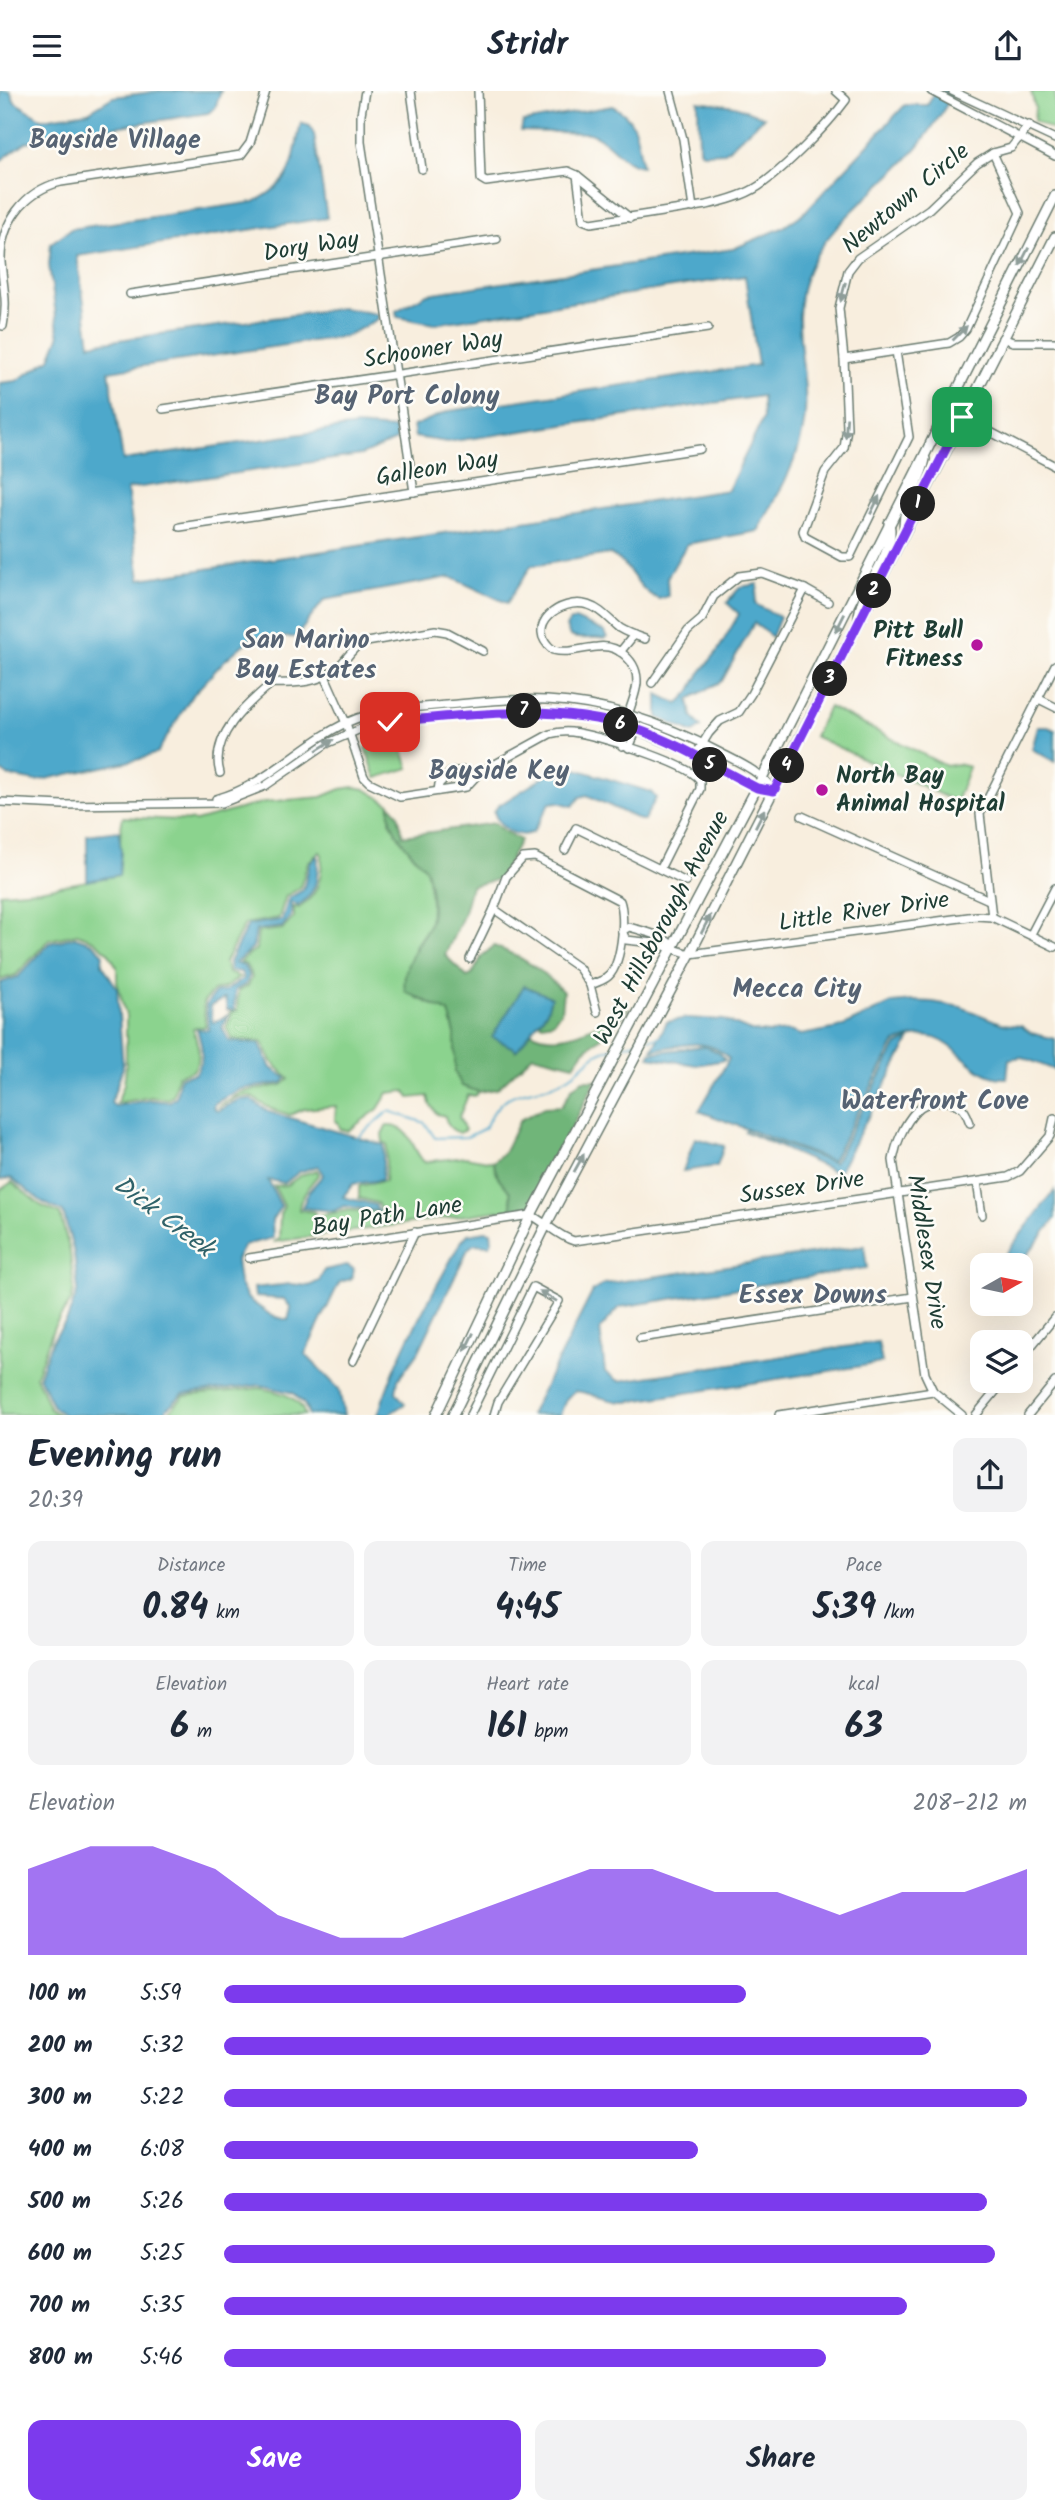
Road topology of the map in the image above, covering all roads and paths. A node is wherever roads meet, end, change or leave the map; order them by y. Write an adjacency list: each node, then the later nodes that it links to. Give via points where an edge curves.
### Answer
1 (266, 91): 23 (street, via 250,143 241,155 61,182 26,200 13,214 2,241 7,307)
2 (365, 91): 21 (street, via 362,142)
3 (411, 91): 14 (street)
4 (478, 91): 15 (street, via 481,179 486,182 563,170)
5 (670, 91): 17 (street)
6 (836, 91): 17 (street, via 846,100 835,115 761,184)
7 (931, 91): 10 (street)
8 (952, 91): 9 (street)
9 (1029, 125): 10 (street, Newtown Circle); 11 (street)
10 (1019, 138): 12 (street, Newtown Circle, via 1012,148); 13 (street)
11 (1055, 139)
12 (993, 153): 27 (street, Newtown Circle, one-way to 12, via 949,343 966,329 1020,213); 28 (street, Newtown Circle, one-way to 28, via 929,209 858,258 848,271 839,307)
13 (1055, 156)
14 (422, 169)
15 (577, 175): 18 (street); 18 (street, via 583,221)
16 (1055, 196): 30 (main road, West Hillsborough Avenue, one-way to 30)
17 (693, 208): 18 (street)
18 (630, 218)
19 (1055, 237): 25 (main road, West Hillsborough Avenue)
20 (497, 239): 21 (street, Dory Way)
21 (378, 257): 22 (street, Dory Way); 29 (street)
22 (130, 294)
23 (3, 327)
24 (708, 328): 29 (street, Schooner Way)
25 (1002, 338): 26 (street); 32 (main road, West Hillsborough Avenue)
26 (1055, 342)
27 (896, 351): 28 (street, Newtown Circle); 28 (street, Newtown Circle, one-way to 27, via 844,448 825,472 803,531 805,537 849,557 909,437)
28 (844, 359)
29 (396, 375): 31 (street, Schooner Way); 36 (street)
30 (947, 408): 32 (street); 33 (main road, West Hillsborough Avenue)
31 (163, 409)
32 (962, 417): 35 (street); 39 (main road, West Hillsborough Avenue)
33 (928, 447): 37 (main road, West Hillsborough Avenue); 39 (main road, via 903,520)
34 (699, 449): 36 (street, Galleon Way)
35 (1055, 466)
36 (414, 492): 38 (street, Galleon Way)
37 (890, 523): 42 (main road, via 892,536 859,604); 62 (main road, West Hillsborough Avenue, one-way to 62)
38 (180, 527)
39 (905, 531): 42 (main road, West Hillsborough Avenue)
40 (804, 589): 41 (street); 49 (street, via 762,573 739,576 714,596 702,619 688,631); 57 (street, via 751,694 739,712 720,721)
41 (828, 601)
42 (859, 621): 65 (main road, West Hillsborough Avenue)
43 (634, 635): 44 (street); 46 (street); 46 (street, via 582,604 560,607 544,621 544,639 553,650 599,646)
44 (645, 639)
45 (483, 651): 48 (street, via 435,630 361,643)
46 (620, 652): 52 (street, via 637,676)
47 (1055, 665): 50 (street)
48 (325, 676): 54 (street); 60 (street, via 292,684 272,683 236,714 218,753)
49 (652, 683)
50 (1039, 699): 51 (street); 73 (street, via 980,814)
51 (1055, 707)
52 (630, 715): 53 (street); 54 (street, via 573,702 511,700 392,710); 55 (street)
53 (641, 719): 55 (street); 57 (street)
54 (346, 723): 56 (street); 67 (street, via 314,740 252,786)
55 (632, 728): 56 (street, via 528,711 390,722); 58 (street); 59 (street)
56 (349, 732): 64 (street, via 364,777 372,785 396,796); 67 (street, one-way to 56, via 222,803 255,791)
57 (702, 743): 59 (street); 62 (street)
58 (626, 747): 61 (street, via 556,732); 70 (street, via 673,763 701,783)
59 (695, 757): 63 (street)
60 (220, 773)
61 (478, 775): 64 (street, via 467,787); 64 (street, via 467,770 451,772)
62 (763, 776): 63 (main road, West Hillsborough Avenue); 65 (street)
63 (757, 788): 65 (street); 81 (main road, West Hillsborough Avenue)
64 (438, 791)
65 (774, 791): 82 (main road, West Hillsborough Avenue, one-way to 65)
66 (0, 802): 67 (street)
67 (200, 804)
68 (802, 816): 73 (street)
69 (565, 850): 70 (street, via 576,828)
70 (660, 869): 71 (street)
71 (686, 882)
72 (1055, 888): 78 (street)
73 (989, 900): 75 (street)
74 (494, 909): 77 (street, via 506,877 523,858 535,857 620,901); 83 (street); 84 (street, via 579,968)
75 (992, 917): 78 (street, Little River Drive); 82 (street, Little River Drive)
76 (639, 930): 77 (street, via 629,927); 79 (street); 81 (street, via 668,939)
77 (622, 931): 79 (street, via 626,940); 84 (street, via 611,973)
78 (1031, 935): 80 (street, Little River Drive)
79 (636, 941): 81 (street)
80 (1055, 947)
81 (674, 948): 82 (street, Little River Drive); 90 (main road, West Hillsborough Avenue)
82 (690, 954): 92 (main road, West Hillsborough Avenue, one-way to 82)
83 (470, 959)
84 (590, 985): 85 (street)
85 (597, 1011)
86 (1054, 1118): 88 (street, Sussex Drive, via 1050,1136 1020,1171)
87 (970, 1122): 89 (street, Middlesex Drive, via 963,1109 952,1103 938,1101 917,1110 896,1143 893,1160)
88 (977, 1182): 89 (street, Sussex Drive); 91 (street)
89 (898, 1194): 92 (street, Sussex Drive, via 574,1241); 95 (street, Middlesex Drive)
90 (531, 1215): 92 (street, Sussex Drive); 93 (street, Bay Path Lane); 103 (main road, West Hillsborough Avenue, one-way to 103)
91 (982, 1215)
92 (547, 1223): 104 (main road, West Hillsborough Avenue)
93 (415, 1232): 94 (street, Bay Path Lane); 99 (street)
94 (249, 1258)
95 (913, 1297): 97 (street); 101 (street, Middlesex Drive, via 925,1374)
96 (1055, 1317): 98 (street)
97 (640, 1338)
98 (1033, 1344)
99 (352, 1361)
100 (1055, 1382): 110 (street)
101 (933, 1391): 107 (street); 108 (street)
102 (994, 1393): 109 (street)
103 (436, 1415)
104 (453, 1415)
105 (470, 1415): 106 (street, one-way to 105, via 559,1301 533,1286)
106 (494, 1415)
107 (779, 1415)
108 (962, 1415)
109 (976, 1415)
110 (1028, 1415)

